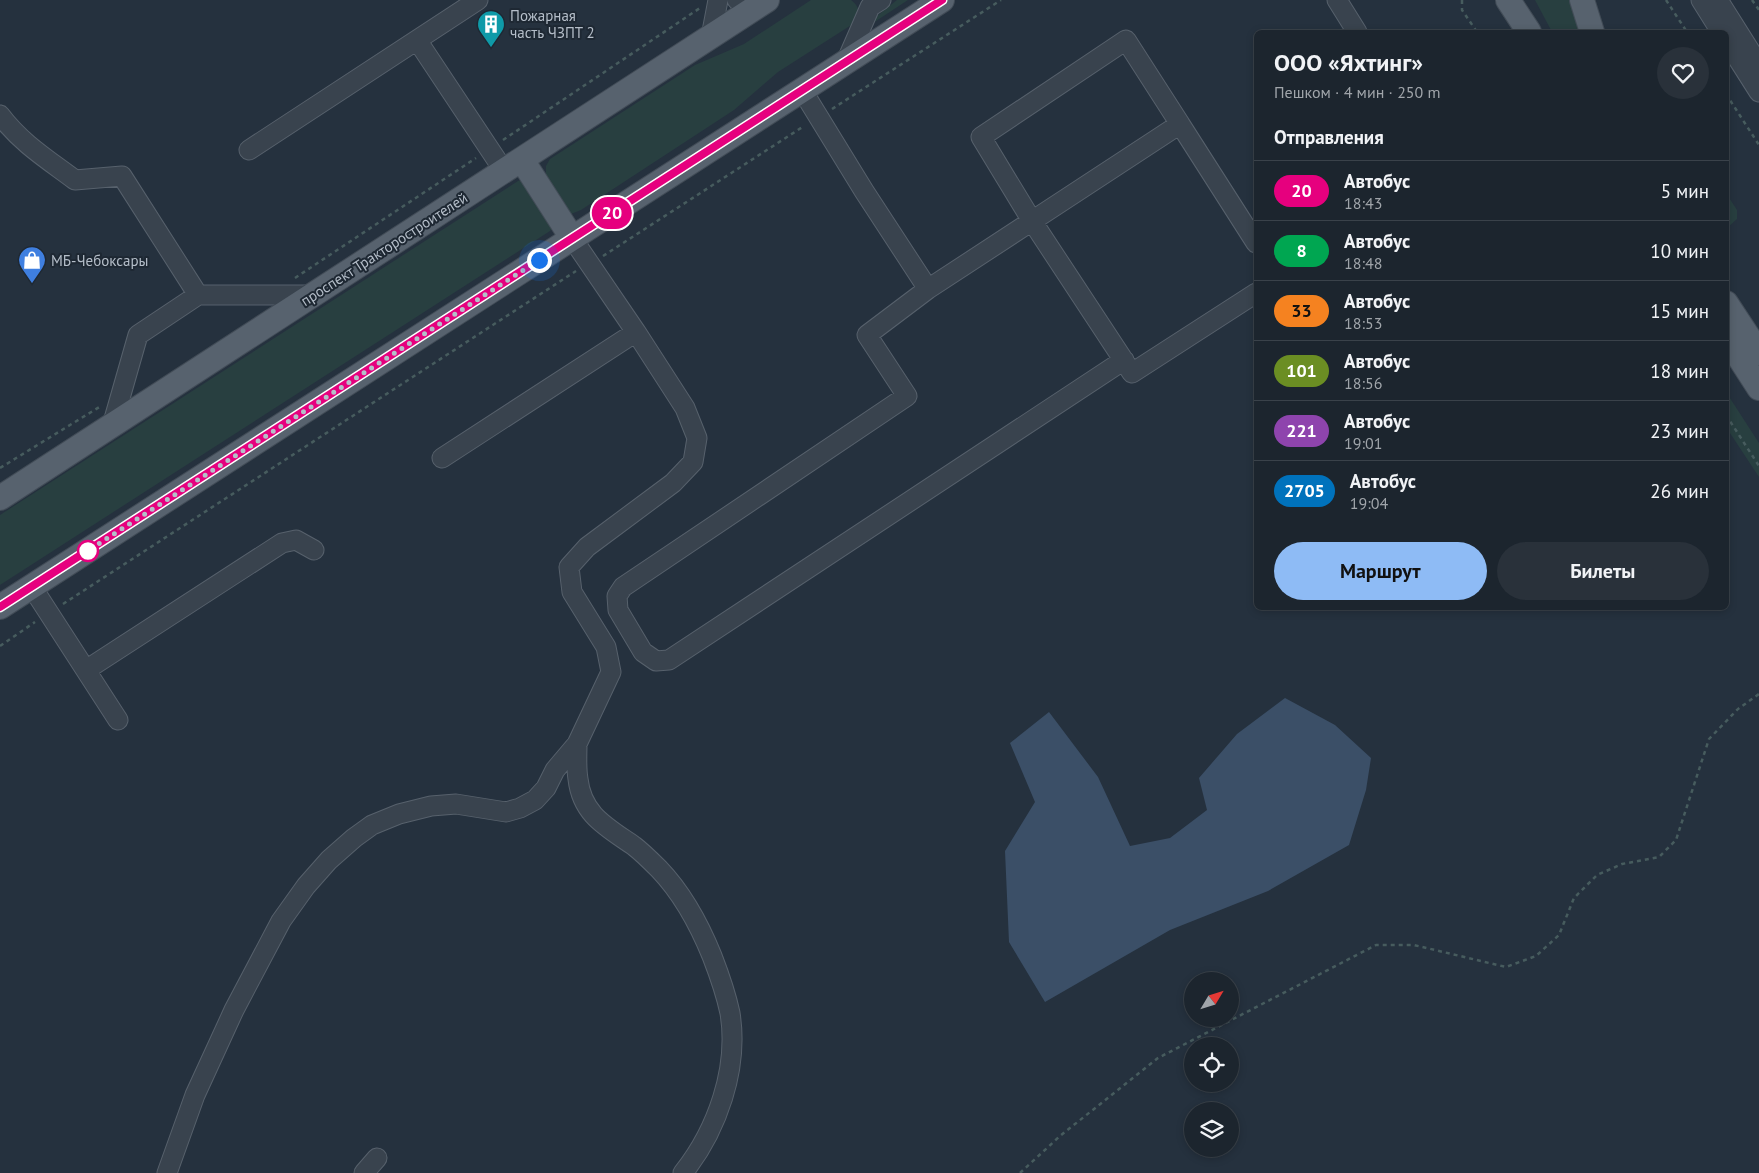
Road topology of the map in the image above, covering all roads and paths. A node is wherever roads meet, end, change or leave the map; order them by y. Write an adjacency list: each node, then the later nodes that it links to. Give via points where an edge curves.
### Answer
1 (478, 0): 23 (street)
2 (942, 0): 25 (main road)
3 (1001, 0): 30 (path)
4 (1337, 0): 16 (street)
5 (1462, 0): 17 (path, via 1462,10)
6 (1508, 0): 18 (main road)
7 (1582, 0): 19 (main road)
8 (1666, 0): 20 (path)
9 (1701, 0): 21 (street)
10 (1718, 0): 26 (street)
11 (1752, 0): 15 (path)
12 (712, 2): 22 (street); 34 (path)
13 (754, 2): 22 (main road, проспект Тракторостроителей)
14 (872, 2): 25 (street)
15 (1759, 10)
16 (1356, 30)
17 (1476, 30)
18 (1528, 30)
19 (1591, 30)
20 (1686, 30)
21 (1720, 30)
22 (711, 37): 38 (main road, проспект Тракторостроителей)
23 (417, 40): 36 (street); 38 (street)
24 (1729, 45): 28 (street)
25 (846, 62): 27 (main road)
26 (1759, 65)
27 (802, 90): 40 (main road); 45 (street)
28 (1759, 92)
29 (1729, 99): 35 (path)
30 (827, 112)
31 (0, 114): 47 (street, via 12,131 75,180 122,176)
32 (812, 122): 42 (path)
33 (1180, 124): 39 (street); 39 (street, via 1126,40 981,137); 41 (street)
34 (496, 144)
35 (1759, 145)
36 (249, 150)
37 (476, 158): 44 (path)
38 (513, 165): 40 (main road); 48 (main road, проспект Тракторостроителей)
39 (1032, 221): 45 (street); 53 (street)
40 (572, 238): 50 (street); 63 (main road)
41 (1254, 240)
42 (600, 257)
43 (577, 271): 64 (path)
44 (294, 278)
45 (928, 288): 53 (street, via 866,335 907,396 623,587 617,596 618,610 643,652 656,661 669,660)
46 (1254, 294): 53 (street, via 1132,373)
47 (198, 295): 48 (street); 55 (street, via 138,335)
48 (314, 295): 57 (main road, проспект Тракторостроителей)
49 (1729, 307): 52 (main road)
50 (636, 332): 58 (street); 71 (street, via 685,408 697,438 693,462 673,482 586,547 569,567 572,592 606,647 611,672)
51 (1729, 342): 54 (main road)
52 (1759, 353)
53 (1124, 360)
54 (1759, 388)
55 (121, 394): 57 (street); 60 (path)
56 (1729, 420): 59 (path)
57 (112, 426): 61 (main road, проспект Тракторостроителей)
58 (442, 458)
59 (1759, 466)
60 (0, 468)
61 (0, 498)
62 (314, 550): 68 (street, via 296,540 282,543)
63 (32, 587): 65 (main road); 68 (street)
64 (61, 606)
65 (0, 608)
66 (36, 622): 67 (path)
67 (0, 646)
68 (86, 670): 70 (street)
69 (1759, 694): 76 (path, via 1738,709 1709,740 1676,840 1659,857 1622,864 1597,875 1574,898 1559,935 1536,956 1506,967 1414,945 1376,945 1158,1058 1060,1136)
70 (118, 720)
71 (577, 744): 73 (street, via 555,770 546,788 535,800 520,808 506,812 456,804 399,814 372,825 329,860 281,921 234,1010 195,1095); 75 (street, via 578,780 584,801 608,829 659,869 682,897 702,932 730,1013 733,1039 728,1076 718,1112 705,1140)
72 (376, 1158): 74 (street)
73 (167, 1173)
74 (364, 1173)
75 (683, 1173)
76 (1020, 1173)

